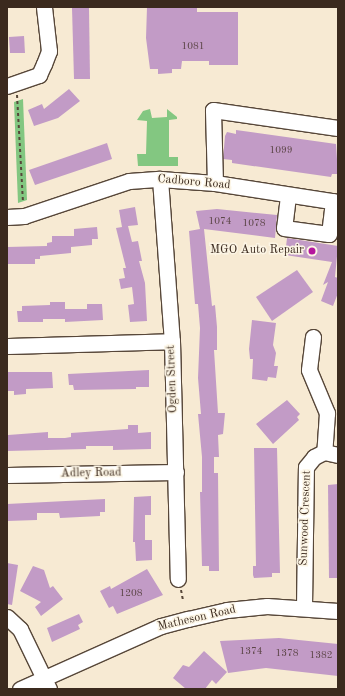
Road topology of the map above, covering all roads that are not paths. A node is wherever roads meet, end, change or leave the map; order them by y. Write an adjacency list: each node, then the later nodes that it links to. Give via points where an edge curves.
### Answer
1 (44, 7): 2 (street, via 48,51 44,64 39,75)
2 (12, 85)
3 (338, 128): 5 (street, via 213,110)
4 (160, 179): 5 (street, Cadboro Road); 8 (street, Cadboro Road, via 129,181 24,216); 10 (street, Ogden Street)
5 (215, 183): 6 (street, Cadboro Road)
6 (288, 196): 7 (street, Cadboro Road); 7 (street, via 284,228 329,234)
7 (336, 201)
8 (7, 217)
9 (313, 337): 12 (street, via 309,370 327,413)
10 (172, 341): 11 (street); 13 (street, Ogden Street)
11 (7, 346)
12 (331, 453): 16 (street, Sunwood Crescent, via 314,457 306,467)
13 (176, 472): 14 (street, Adley Road); 15 (street, Ogden Street)
14 (7, 475)
15 (178, 579)
16 (304, 607): 17 (street, Matheson Road); 19 (street, Matheson Road, via 267,606 227,610 161,626)
17 (338, 611)
18 (7, 617): 19 (street, via 20,630)
19 (46, 684): 20 (street, Matheson Road)
20 (20, 689)

